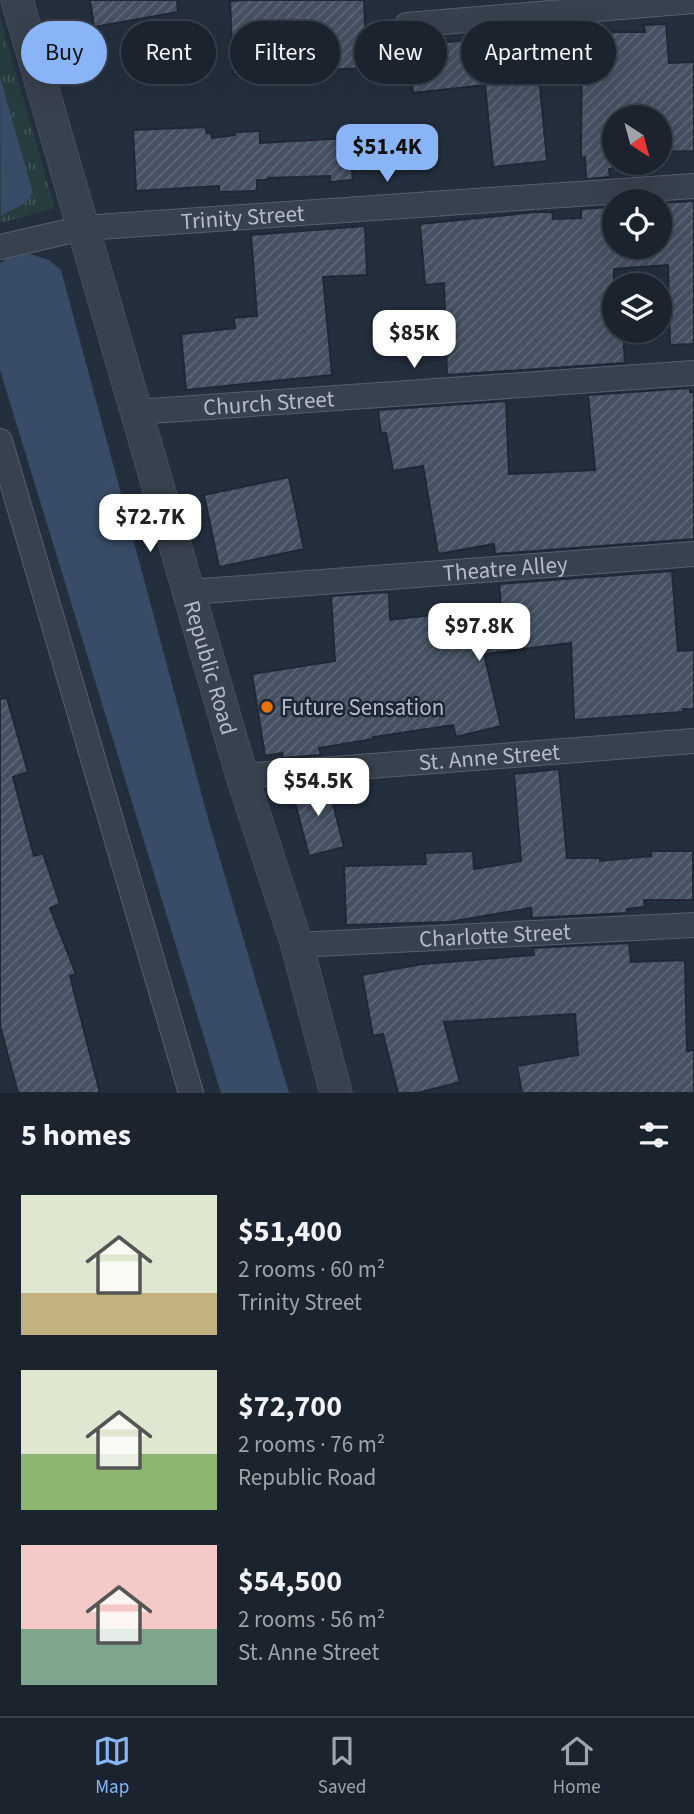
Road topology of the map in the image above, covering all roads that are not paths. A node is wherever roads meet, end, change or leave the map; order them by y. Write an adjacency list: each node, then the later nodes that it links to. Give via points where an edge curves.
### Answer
1 (17, 0): 5 (street, Republic Road)
2 (694, 1): 3 (street)
3 (447, 22)
4 (694, 186): 5 (street, Trinity Street)
5 (83, 228): 6 (street, Trinity Street); 8 (street, Republic Road)
6 (0, 247)
7 (694, 373): 8 (street, Church Street)
8 (136, 412): 11 (street, Republic Road)
9 (0, 441): 16 (street)
10 (694, 554): 11 (street, Theatre Alley)
11 (189, 592): 13 (street, Republic Road)
12 (694, 741): 13 (street, St. Anne Street)
13 (242, 776): 15 (street, Republic Road)
14 (694, 925): 15 (street, Charlotte Street)
15 (296, 945): 17 (street, Republic Road)
16 (191, 1093)
17 (336, 1093)

